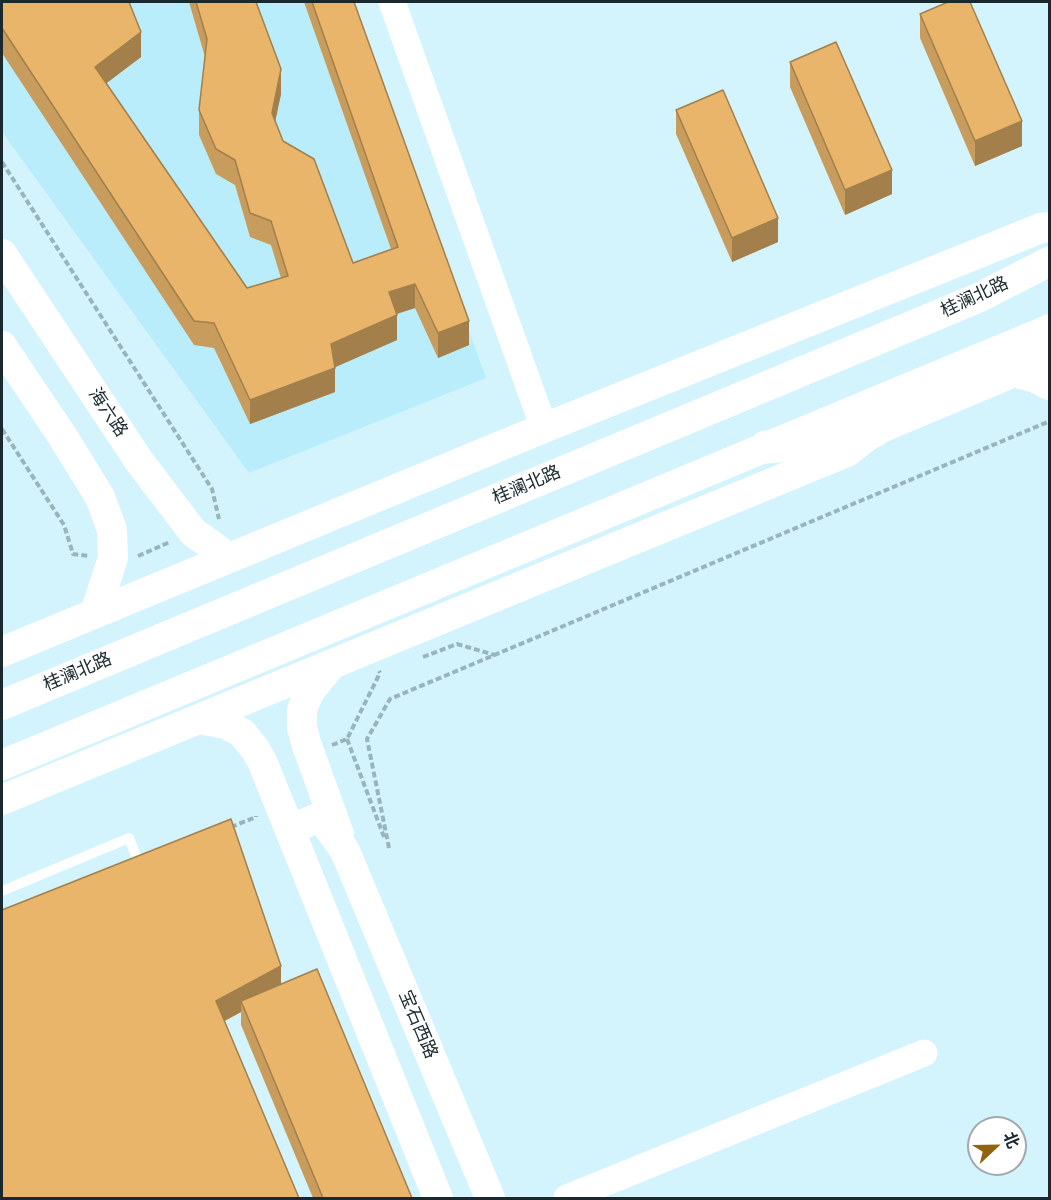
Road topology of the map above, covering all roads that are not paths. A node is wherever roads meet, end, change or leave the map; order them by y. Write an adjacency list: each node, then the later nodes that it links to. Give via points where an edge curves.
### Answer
1 (392, 2): 10 (street)
2 (1050, 227): 10 (main road)
3 (2, 254): 13 (main road, 海六路, via 139,461 211,526)
4 (1050, 261): 17 (main road, 桂澜北路, via 978,298)
5 (1050, 329): 12 (main road)
6 (2, 346): 14 (main road, via 100,497 112,530 113,558)
7 (1050, 357): 8 (main road)
8 (1011, 373): 9 (street); 11 (main road)
9 (1050, 387)
10 (544, 428): 13 (main road)
11 (874, 431): 12 (main road); 16 (main road, via 847,452)
12 (766, 447): 19 (main road)
13 (229, 558): 14 (main road)
14 (95, 613): 15 (main road)
15 (2, 652)
16 (331, 665): 18 (main road); 22 (main road, 宝石西路, via 309,692 302,710 302,726)
17 (2, 705)
18 (199, 719): 20 (main road); 21 (main road, via 226,724 242,733 255,748)
19 (2, 765)
20 (2, 800)
21 (290, 829): 22 (main road, 宝石西路, via 321,817); 26 (main road)
22 (345, 851): 27 (main road, 宝石西路)
23 (144, 878): 24 (lane, via 129,838)
24 (2, 891)
25 (924, 1053): 28 (street)
26 (438, 1198)
27 (490, 1198)
28 (567, 1198)

